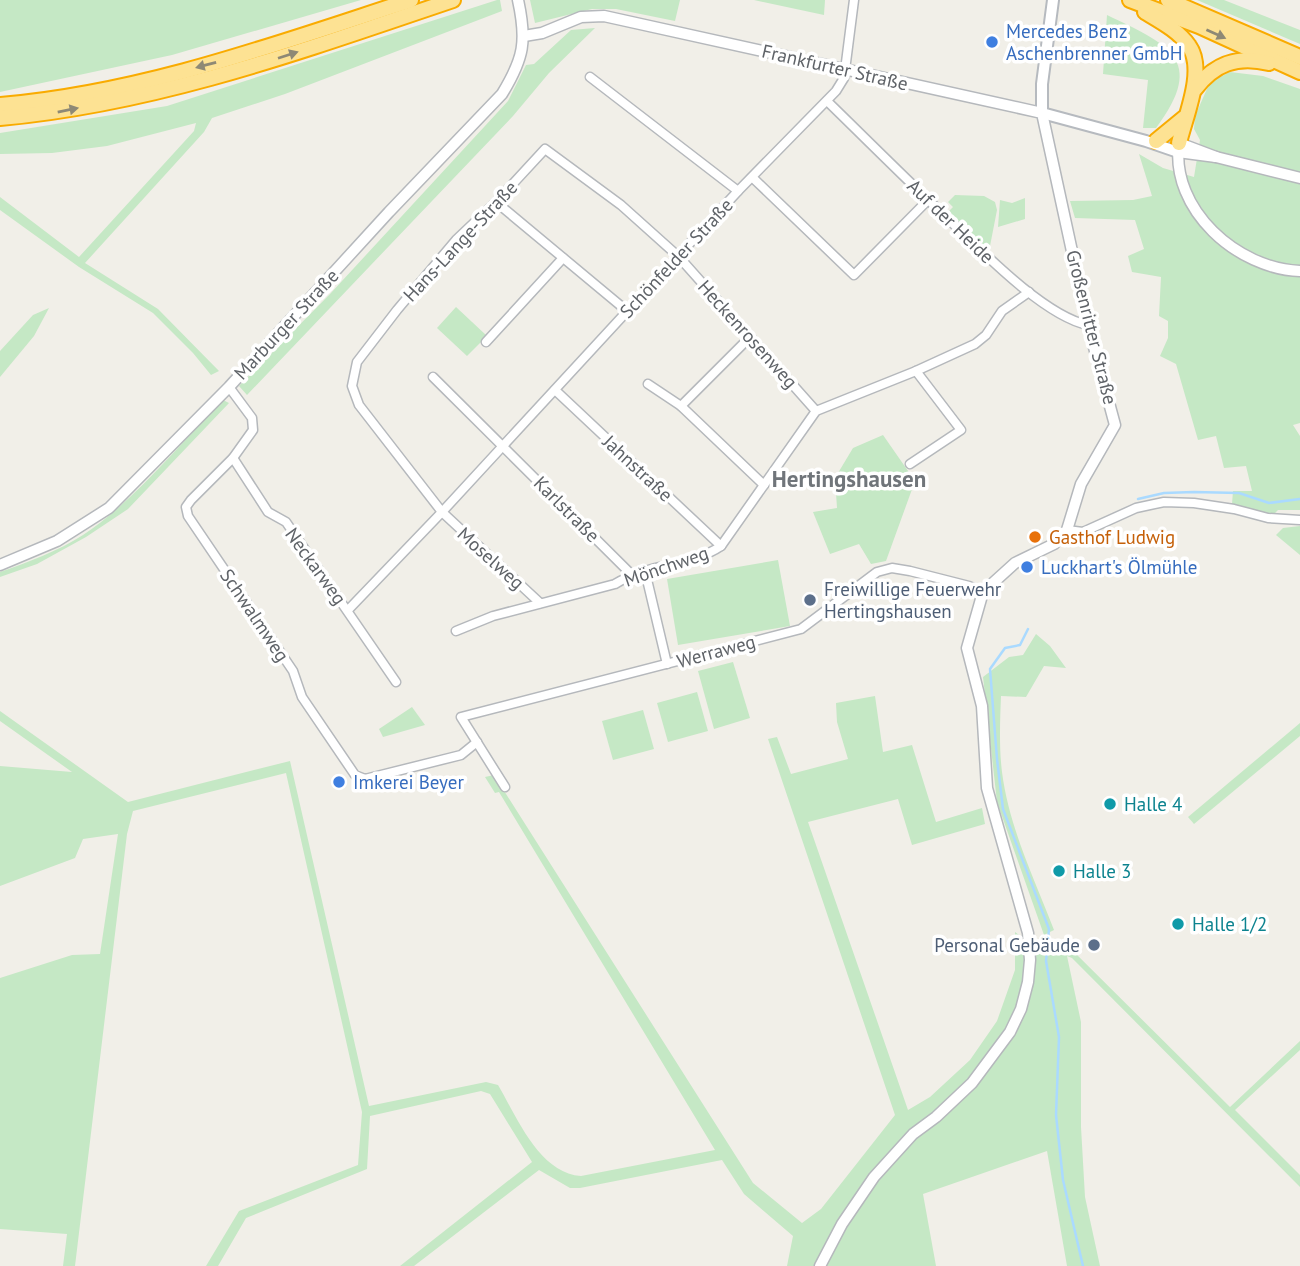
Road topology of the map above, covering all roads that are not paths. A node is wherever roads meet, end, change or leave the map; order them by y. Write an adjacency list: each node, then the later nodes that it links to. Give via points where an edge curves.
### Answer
1 (411, 0): 14 (highway, one-way to 14, via 136,85)
2 (453, 0): 17 (highway, one-way to 2, via 50,114 142,96 242,70)
3 (518, 0): 8 (street)
4 (854, 0): 10 (street)
5 (1053, 0): 15 (main road)
6 (1128, 0): 9 (highway, one-way to 9); 12 (highway, via 1190,46 1196,66)
7 (1168, 0): 9 (highway)
8 (524, 36): 10 (street, Frankfurter Straße, via 582,17 604,16); 36 (street, Marburger Straße, via 520,61 502,94)
9 (1297, 66): 12 (highway, via 1229,62 1209,72)
10 (845, 70): 13 (street, Schönfelder Straße); 15 (street, Frankfurter Straße)
11 (590, 77): 22 (street)
12 (1194, 90): 16 (highway)
13 (827, 102): 20 (street, Schönfelder Straße); 23 (street, Auf der Heide)
14 (0, 105)
15 (1042, 113): 18 (main road, Frankfurter Straße); 30 (street, Großenritter Straße)
16 (1185, 117): 18 (highway); 19 (highway)
17 (0, 118)
18 (1151, 141): 19 (main road, Frankfurter Straße)
19 (1178, 148): 21 (street); 27 (street, via 1190,198 1221,239 1259,262)
20 (753, 178): 22 (street, Schönfelder Straße); 23 (street, via 854,275)
21 (1300, 178)
22 (738, 191): 25 (street, Schönfelder Straße)
23 (928, 200): 28 (street, Auf der Heide)
24 (496, 202): 25 (street, Hans-Lange-Straße, via 545,149 621,205); 26 (street); 44 (street, Hans-Lange-Straße, via 456,240 397,310 353,373 359,405)
25 (679, 257): 29 (street, Schönfelder Straße); 31 (street, Heckenrosenweg)
26 (564, 258): 29 (street); 32 (street)
27 (1300, 271)
28 (1029, 292): 30 (street, Auf der Heide, via 1065,317); 33 (street, via 1002,311 975,344)
29 (627, 311): 37 (street, Schönfelder Straße)
30 (1088, 325): 46 (street, Großenritter Straße, via 1115,425 1081,484)
31 (750, 337): 38 (street); 39 (street, Heckenrosenweg)
32 (486, 342)
33 (916, 371): 39 (street); 42 (street, via 961,430)
34 (433, 377): 40 (street)
35 (648, 384): 38 (street)
36 (229, 387): 41 (street, via 253,418 253,430); 48 (street, Marburger Straße, via 109,508 57,541)
37 (555, 390): 40 (street, Schönfelder Straße); 47 (street, Jahnstraße)
38 (681, 406): 43 (street)
39 (816, 411): 43 (street, Mönchweg)
40 (504, 445): 44 (street, Schönfelder Straße); 50 (street, Karlstraße)
41 (233, 458): 53 (street, Neckarweg, via 268,512 286,523); 57 (street, Schwalmweg, via 191,500 186,507 188,516 293,671 302,697 355,775 360,779 461,755)
42 (910, 464)
43 (764, 485): 47 (street, Mönchweg)
44 (442, 512): 52 (street, Moselweg); 53 (street, Schönfelder Straße)
45 (1300, 520): 46 (street, via 1164,502 1136,508 1083,532)
46 (1067, 530): 51 (street, via 1054,544 1015,563)
47 (721, 546): 49 (street, Mönchweg, via 709,554)
48 (0, 565)
49 (645, 571): 50 (street, Mönchweg); 55 (street)
50 (631, 574): 52 (street, Mönchweg, via 615,584)
51 (983, 592): 55 (street, Werraweg, via 892,568 871,576 801,629); 59 (street, via 967,648 982,706 987,788 1028,933 1028,982 1010,1032 972,1083 913,1134 874,1177)
52 (540, 603): 54 (street, Mönchweg)
53 (348, 610): 56 (street, Neckarweg)
54 (456, 631)
55 (667, 664): 57 (street, Werraweg, via 461,717)
56 (396, 682)
57 (477, 742): 58 (street, Werraweg)
58 (505, 787)
59 (820, 1266)

